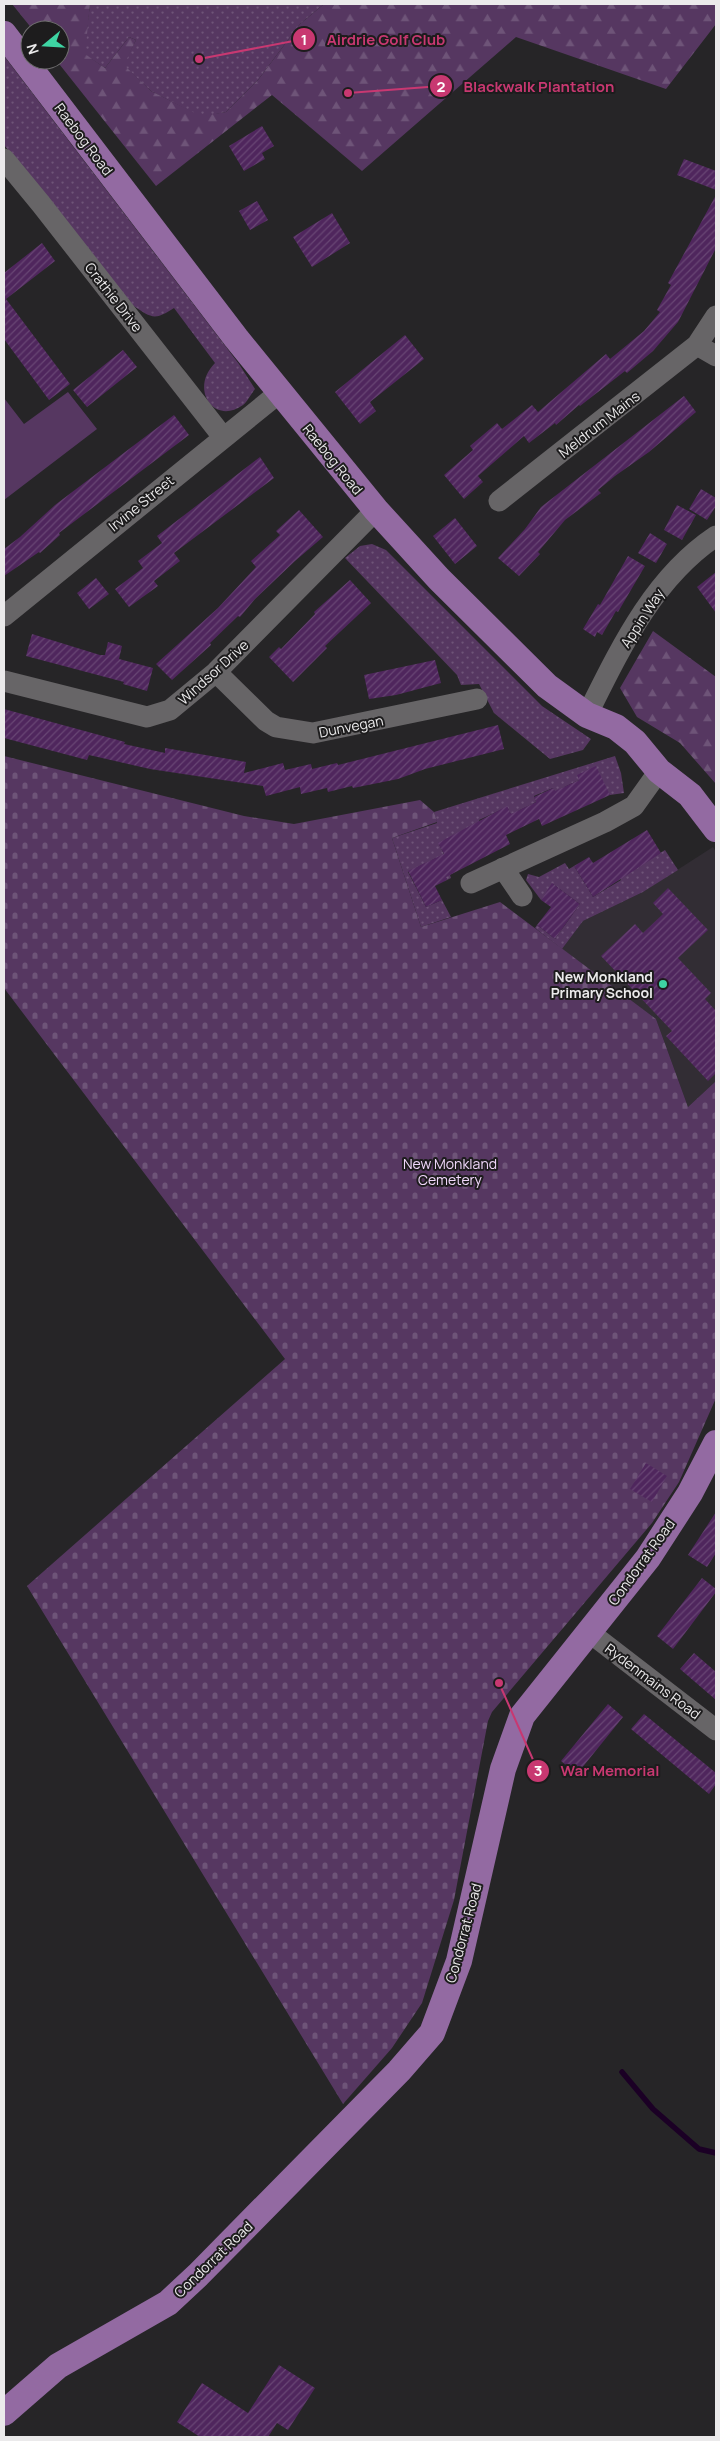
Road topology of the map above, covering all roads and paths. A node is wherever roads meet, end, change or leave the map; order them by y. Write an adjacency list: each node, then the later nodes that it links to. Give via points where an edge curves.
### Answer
1 (4, 34): 6 (main road, Raebog Road)
2 (4, 159): 7 (street, Crathie Drive)
3 (716, 316): 4 (street, Meldrum Mains)
4 (697, 345): 5 (street); 8 (street, Meldrum Mains)
5 (716, 356)
6 (279, 393): 7 (street, Irvine Street); 9 (main road, Raebog Road)
7 (223, 437): 11 (street, Irvine Street)
8 (499, 501)
9 (376, 510): 12 (street, Windsor Drive); 15 (main road, Raebog Road, via 439,579 547,686)
10 (716, 536): 15 (street, Appin Way, via 694,551 665,582 627,637)
11 (4, 616)
12 (216, 672): 13 (street, Windsor Drive, via 170,710 147,717); 14 (street, Dunvegan, via 276,727 313,733)
13 (4, 682)
14 (477, 699)
15 (587, 715): 16 (main road, Raebog Road, via 616,727 635,742)
16 (659, 771): 17 (main road, Raebog Road, via 690,795); 18 (street, via 634,806)
17 (716, 829)
18 (503, 868): 19 (street); 20 (street)
19 (471, 883)
20 (522, 896)
21 (716, 1443): 22 (main road, Condorrat Road, via 690,1493 648,1558)
22 (589, 1632): 23 (street, Rydenmains Road); 24 (main road, Condorrat Road, via 522,1716 504,1768 459,1961 428,2038 168,2303 58,2366)
23 (716, 1730)
24 (4, 2414)

